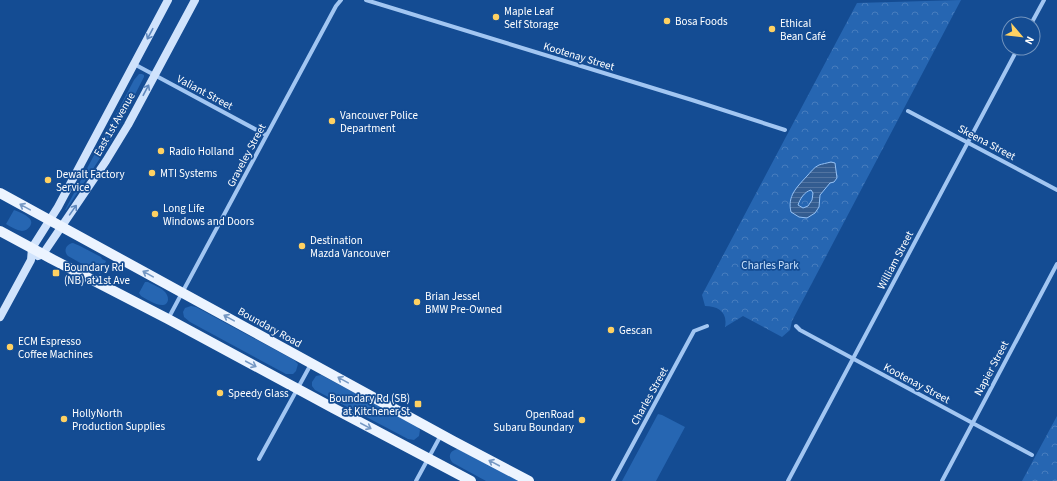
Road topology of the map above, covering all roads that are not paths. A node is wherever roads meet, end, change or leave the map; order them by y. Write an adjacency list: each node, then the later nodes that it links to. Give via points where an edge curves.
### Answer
1 (168, 0): 8 (main road, East 1st Avenue, one-way to 8)
2 (194, 0): 9 (main road, East 1st Avenue)
3 (341, 0): 12 (street, Graveley Street)
4 (366, 0): 11 (street, Kootenay Street)
5 (1044, 0): 6 (street)
6 (1035, 16)
7 (1014, 56): 13 (street, William Street)
8 (134, 64): 9 (street, Valiant Street); 16 (main road, East 1st Avenue)
9 (154, 75): 12 (street, Valiant Street); 17 (main road, East 1st Avenue, one-way to 9, via 106,162)
10 (908, 111): 13 (street, Skeena Street)
11 (785, 130)
12 (266, 135): 23 (street, Graveley Street)
13 (968, 143): 14 (street, Skeena Street); 28 (street, William Street)
14 (1057, 190)
15 (0, 193): 16 (main road, Boundary Road, one-way to 15)
16 (49, 220): 17 (main road, Boundary Road); 19 (main road, East 1st Avenue)
17 (61, 227): 20 (main road, East 1st Avenue); 23 (main road, Boundary Road, one-way to 17)
18 (0, 231): 19 (main road)
19 (32, 248): 20 (main road); 21 (main road)
20 (43, 254): 21 (main road); 25 (main road)
21 (31, 260): 24 (main road)
22 (1057, 264): 31 (street, Napier Street)
23 (182, 293): 25 (street, Graveley Street); 29 (main road, Boundary Road, one-way to 23)
24 (0, 317)
25 (168, 319): 30 (main road, one-way to 30)
26 (707, 326): 39 (street, Charles Street, via 694,331)
27 (796, 326): 28 (street, Kootenay Street)
28 (853, 359): 31 (street, Kootenay Street); 40 (street, William Street)
29 (311, 363): 30 (street); 32 (main road, Boundary Road, one-way to 29)
30 (297, 389): 34 (street); 35 (main road, one-way to 35)
31 (972, 423): 33 (street, Kootenay Street); 41 (street, Napier Street)
32 (442, 434): 35 (street); 38 (main road, Boundary Road, one-way to 32)
33 (1032, 455)
34 (259, 458)
35 (428, 459): 36 (street); 37 (main road)
36 (416, 481)
37 (471, 481)
38 (529, 481)
39 (613, 481)
40 (788, 481)
41 (942, 481)

